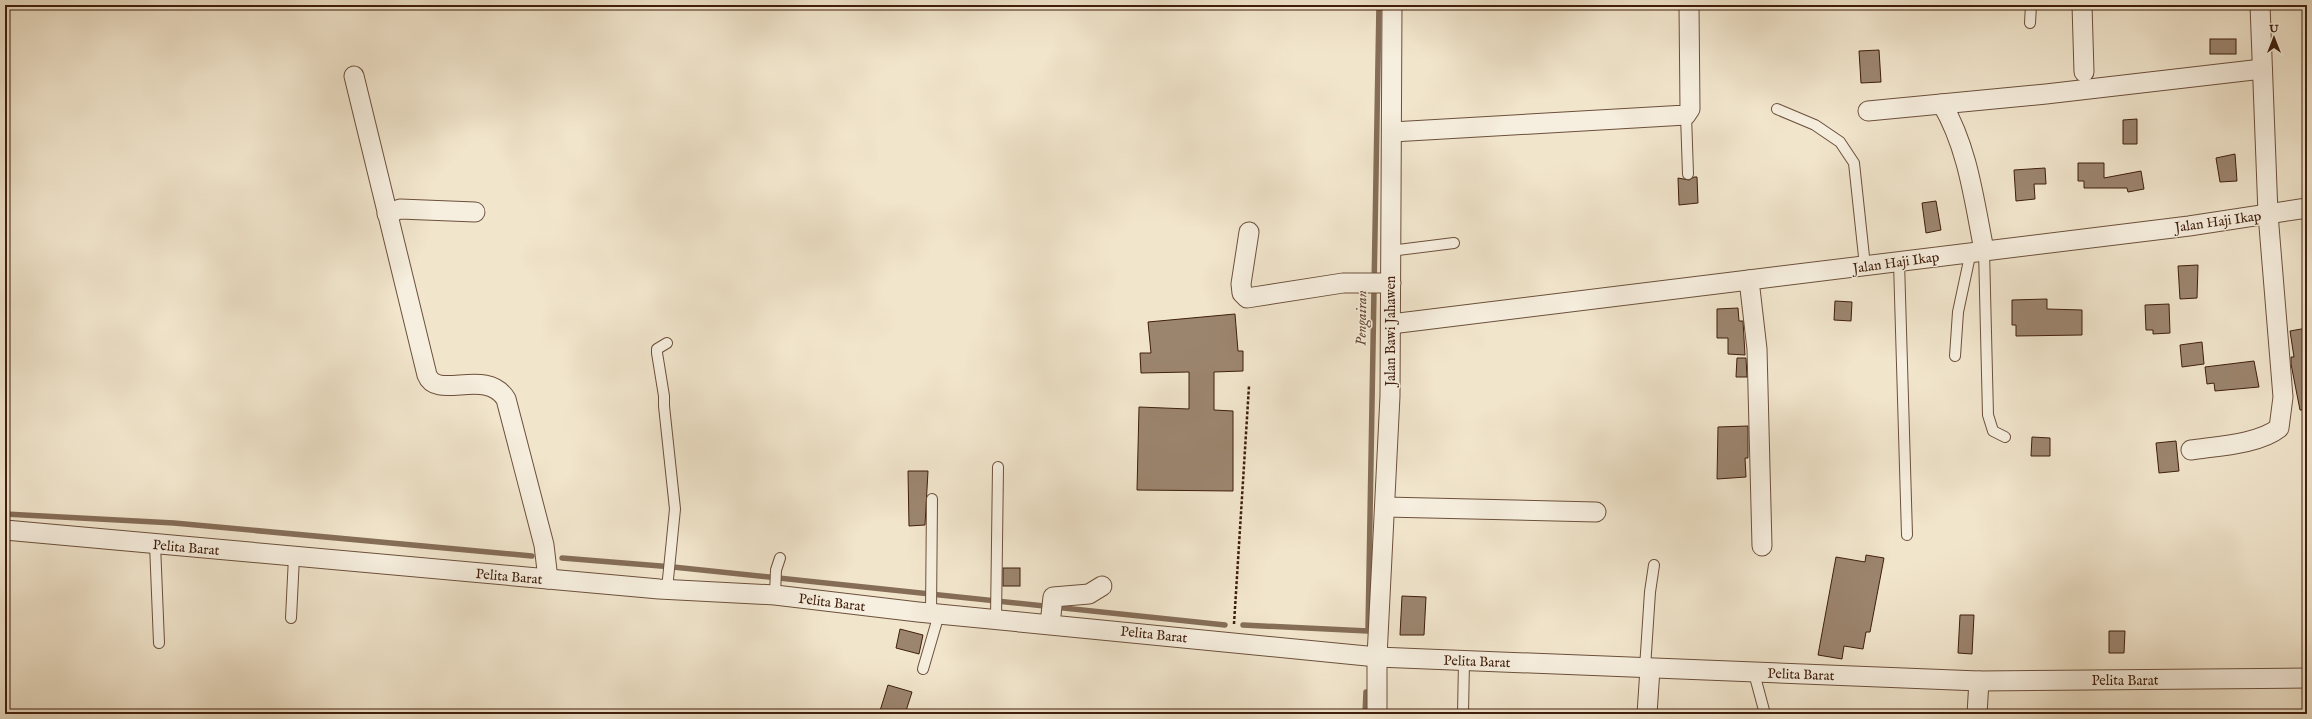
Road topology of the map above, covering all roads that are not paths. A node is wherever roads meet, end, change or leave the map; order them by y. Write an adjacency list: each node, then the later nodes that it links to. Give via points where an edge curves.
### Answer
1 (1392, 5): 14 (street, Jalan Bawi Jahawen)
2 (1689, 5): 13 (street, via 1690,109)
3 (2031, 5): 6 (lane)
4 (2082, 5): 8 (street)
5 (2260, 5): 7 (street)
6 (2030, 23)
7 (2262, 69): 10 (street); 19 (street)
8 (2084, 72)
9 (354, 76): 18 (street)
10 (1942, 104): 12 (street); 23 (street, via 1964,155)
11 (1777, 110): 25 (lane, via 1815,125 1840,142 1854,163)
12 (1868, 111)
13 (1686, 115): 14 (street); 15 (lane)
14 (1392, 132): 22 (street, Jalan Bawi Jahawen)
15 (1688, 174)
16 (2307, 208): 19 (street, Jalan Haji Ikap)
17 (475, 212): 18 (street, via 400,210)
18 (387, 214): 44 (street, via 429,380 437,385 487,384 496,387 506,399 544,545)
19 (2268, 214): 23 (street, Jalan Haji Ikap); 32 (street, via 2283,397 2280,428 2270,435 2255,439)
20 (1249, 232): 27 (street, via 1240,284 1242,293 1247,298 1343,283)
21 (1454, 243): 22 (lane)
22 (1390, 251): 27 (street, Jalan Bawi Jahawen)
23 (1977, 251): 24 (street, Jalan Haji Ikap); 30 (lane, via 1958,312); 31 (lane, via 1988,415 1993,431)
24 (1899, 262): 25 (street, Jalan Haji Ikap); 38 (lane)
25 (1865, 266): 26 (street, Jalan Haji Ikap)
26 (1749, 280): 28 (street, Jalan Haji Ikap); 40 (street, via 1757,349)
27 (1391, 283): 28 (street, Jalan Bawi Jahawen)
28 (1391, 324): 35 (street, Jalan Bawi Jahawen)
29 (667, 343): 46 (lane, via 657,349 675,509)
30 (1955, 356)
31 (2005, 437)
32 (2192, 450)
33 (998, 467): 50 (lane)
34 (932, 499): 48 (lane)
35 (1385, 507): 36 (street); 53 (street, Jalan Bawi Jahawen)
36 (1596, 512)
37 (5, 530): 39 (street, Pelita Barat)
38 (1907, 535)
39 (155, 544): 41 (street, Pelita Barat); 52 (lane)
40 (1762, 546)
41 (294, 557): 44 (street, Pelita Barat); 49 (lane)
42 (780, 558): 47 (lane, via 776,570)
43 (1654, 565): 55 (lane, via 1650,592)
44 (548, 579): 46 (street, Pelita Barat)
45 (1102, 586): 51 (street, via 1089,594 1053,597)
46 (667, 589): 47 (street, Pelita Barat)
47 (775, 595): 48 (street, Pelita Barat)
48 (935, 613): 50 (street, Pelita Barat); 56 (lane)
49 (291, 618)
50 (996, 619): 51 (street, Pelita Barat)
51 (1050, 624): 53 (street, Pelita Barat)
52 (159, 644)
53 (1377, 657): 54 (street, Pelita Barat); 60 (street, Jalan Bawi Jahawen)
54 (1464, 661): 55 (street, Pelita Barat); 61 (lane)
55 (1648, 668): 57 (street, Pelita Barat); 62 (street)
56 (924, 669)
57 (1754, 673): 59 (street, Pelita Barat); 63 (lane)
58 (2307, 678): 59 (street, Pelita Barat)
59 (1978, 681): 64 (street)
60 (1377, 714)
61 (1463, 714)
62 (1647, 714)
63 (1766, 714)
64 (1977, 714)

